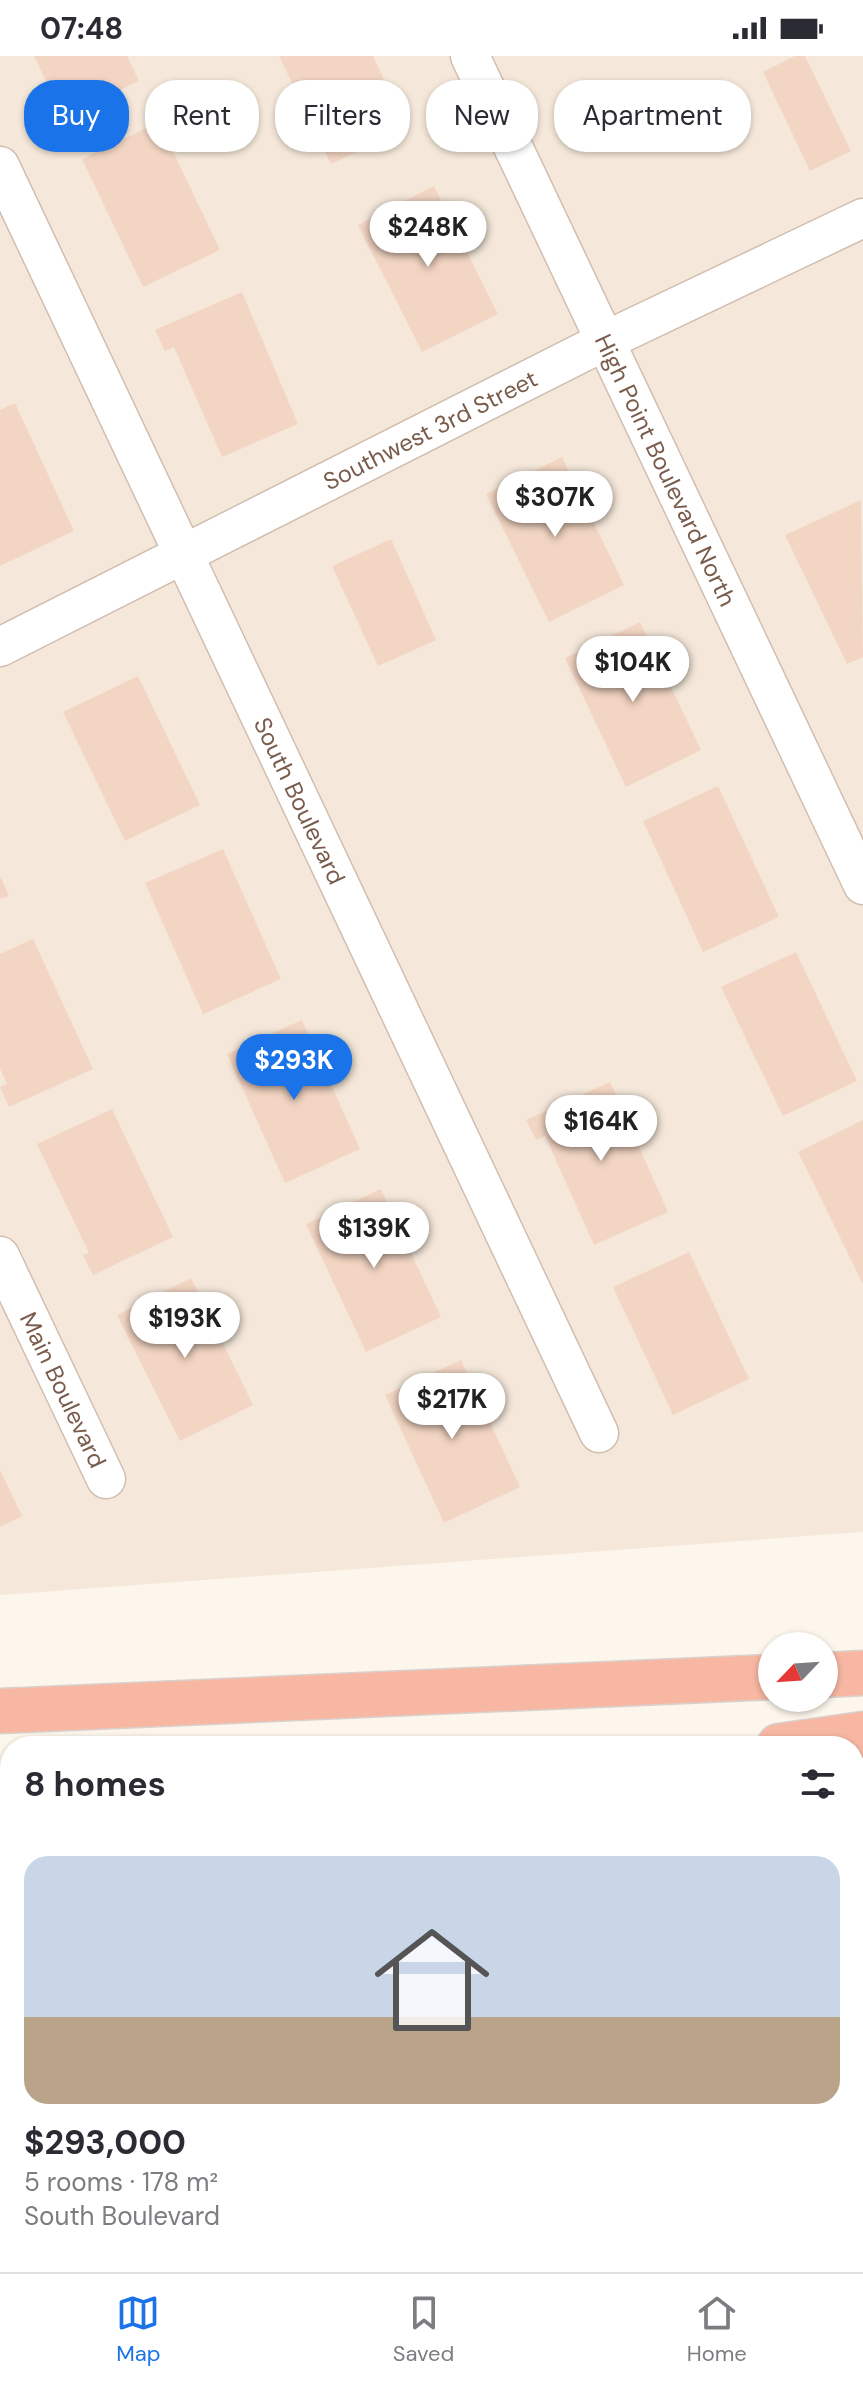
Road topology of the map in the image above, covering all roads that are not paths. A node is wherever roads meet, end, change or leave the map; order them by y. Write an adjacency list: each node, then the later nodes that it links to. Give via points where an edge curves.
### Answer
1 (470, 56): 4 (street, High Point Boulevard North)
2 (0, 166): 5 (street, South Boulevard)
3 (863, 218): 4 (street, Southwest 3rd Street)
4 (605, 341): 5 (street, Southwest 3rd Street); 7 (street, High Point Boulevard North)
5 (183, 555): 6 (street, Southwest 3rd Street); 9 (street, South Boulevard)
6 (0, 647)
7 (863, 885)
8 (0, 1256): 10 (street, Main Boulevard)
9 (599, 1433)
10 (106, 1479)
11 (863, 1673): 12 (highway)
12 (838, 1674)
13 (758, 1678): 14 (highway)
14 (0, 1711)

